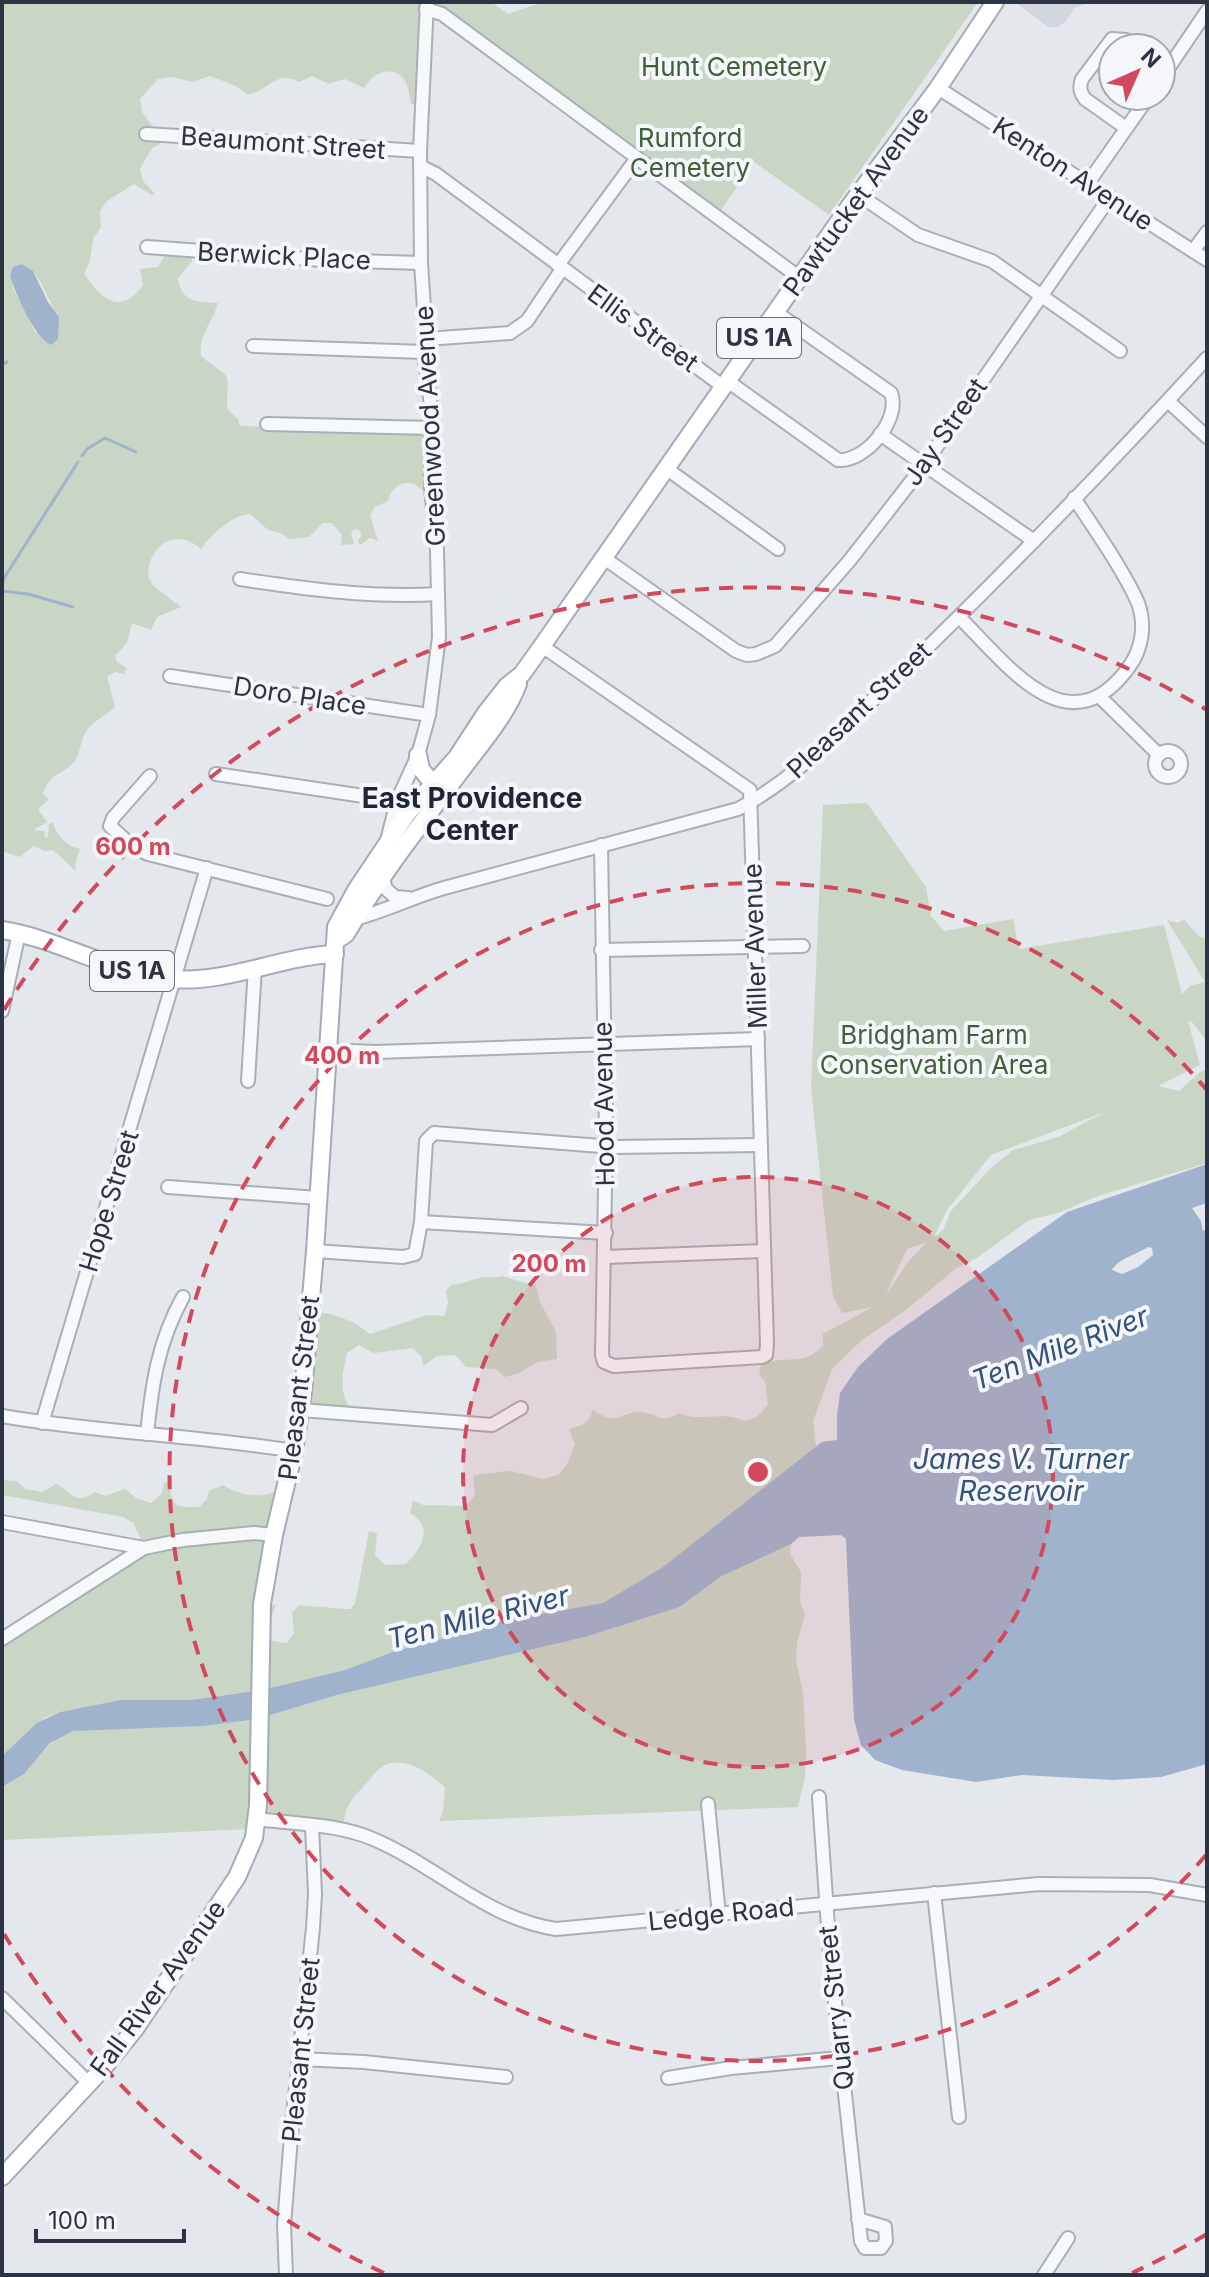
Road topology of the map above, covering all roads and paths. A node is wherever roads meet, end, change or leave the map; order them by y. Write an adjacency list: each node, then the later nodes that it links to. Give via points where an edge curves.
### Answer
1 (995, 2): 6 (main road, Pawtucket Avenue / US 1A)
2 (427, 6): 12 (street, Greenwood Avenue); 13 (street)
3 (1207, 11): 4 (street)
4 (1177, 51)
5 (1097, 59): 7 (street, via 1080,86 1081,94)
6 (938, 88): 15 (street, Kenton Avenue); 16 (main road, Pawtucket Avenue / US 1A)
7 (1097, 107)
8 (1103, 112): 10 (street)
9 (1138, 112): 10 (street)
10 (1126, 128): 15 (street)
11 (146, 134): 12 (street, Beaumont Street)
12 (420, 151): 14 (street, Greenwood Avenue)
13 (637, 158): 23 (street); 24 (street)
14 (420, 166): 22 (street, Greenwood Avenue); 23 (street, Ellis Street)
15 (1088, 183): 17 (street, Kenton Avenue)
16 (859, 195): 24 (main road, Pawtucket Avenue / US 1A); 25 (street, via 918,235 982,256)
17 (1110, 197): 20 (street, Kenton Avenue); 25 (street, Jay Street)
18 (1207, 232): 20 (street)
19 (147, 247): 22 (street, Berwick Place)
20 (1193, 251): 21 (street, Kenton Avenue)
21 (1207, 260)
22 (421, 263): 28 (street, Greenwood Avenue)
23 (560, 267): 28 (street, via 527,321 510,333); 31 (street, Ellis Street)
24 (800, 278): 26 (main road, Pawtucket Avenue / US 1A)
25 (1041, 295): 29 (street); 37 (street, Jay Street)
26 (777, 313): 31 (main road, Pawtucket Avenue / US 1A); 35 (street, via 891,393 893,409)
27 (253, 346): 28 (street)
28 (425, 346): 34 (street, Greenwood Avenue)
29 (1120, 351)
30 (1207, 358): 32 (street, Pleasant Street)
31 (727, 385): 35 (street, Ellis Street, via 838,460 862,454); 38 (main road, Pawtucket Avenue / US 1A)
32 (1168, 401): 36 (street); 39 (street, Pleasant Street)
33 (267, 424): 34 (street)
34 (431, 428): 44 (street, Greenwood Avenue)
35 (880, 434): 37 (street)
36 (1207, 437)
37 (924, 465): 40 (street); 42 (street, Jay Street, via 850,560 783,638 763,653 736,651)
38 (667, 469): 41 (street); 42 (main road, Pawtucket Avenue / US 1A)
39 (1074, 498): 40 (street, Pleasant Street); 48 (street, via 1139,605 1142,642)
40 (1034, 541): 45 (street, Pleasant Street)
41 (778, 549)
42 (604, 558): 46 (main road, Pawtucket Avenue / US 1A)
43 (240, 579): 44 (street, via 316,590)
44 (438, 594): 49 (street, Greenwood Avenue, via 439,637)
45 (959, 617): 48 (street, via 1032,689 1073,703); 56 (street, Pleasant Street, via 820,749)
46 (542, 646): 54 (main road, Pawtucket Avenue / US 1A, via 507,686); 56 (street, via 750,790)
47 (170, 676): 49 (street, Doro Place)
48 (1100, 697): 51 (street)
49 (429, 715): 50 (street, Greenwood Avenue)
50 (418, 755): 54 (main road, via 421,769); 55 (street, Greenwood Avenue)
51 (1159, 755)
52 (216, 774): 55 (street)
53 (150, 776): 59 (street, via 110,826 148,854)
54 (438, 790): 57 (main road, Pawtucket Avenue / US 1A, via 407,814); 60 (main road, Pawtucket Avenue / US 1A)
55 (397, 801): 57 (street, Greenwood Avenue)
56 (752, 801): 58 (street, Pleasant Street); 65 (street, Miller Avenue)
57 (387, 842): 67 (main road, Pawtucket Avenue / US 1A, via 336,927)
58 (601, 845): 61 (street, Pleasant Street); 68 (street, Hood Avenue)
59 (207, 868): 62 (street); 70 (street, Hope Street)
60 (383, 879): 61 (street, via 395,897); 63 (main road, Pawtucket Avenue / US 1A)
61 (411, 898): 63 (street, Pleasant Street)
62 (327, 899)
63 (355, 919): 67 (main road, Pawtucket Avenue / US 1A)
64 (10, 931): 70 (main road, US 1A, via 137,973); 71 (street)
65 (755, 946): 66 (street); 68 (street); 72 (street, Miller Avenue)
66 (803, 946)
67 (336, 947): 69 (main road, US 1A); 74 (main road, Pleasant Street)
68 (601, 950): 73 (street, Hood Avenue)
69 (255, 967): 70 (main road, US 1A); 75 (street)
70 (176, 980): 90 (street, Hope Street)
71 (2, 1011)
72 (758, 1039): 73 (street); 77 (street, Miller Avenue)
73 (604, 1042): 74 (street); 76 (street, Hood Avenue)
74 (328, 1050): 79 (main road, Pleasant Street)
75 (248, 1081)
76 (606, 1145): 77 (street); 80 (street, via 434,1133 426,1141); 81 (street, Hood Avenue)
77 (760, 1145): 83 (street, Miller Avenue)
78 (168, 1187): 79 (street)
79 (318, 1198): 82 (main road, Pleasant Street)
80 (421, 1222): 81 (street); 82 (street, via 417,1251 410,1257)
81 (606, 1233): 84 (street, Hood Avenue)
82 (315, 1251): 88 (main road, Pleasant Street)
83 (763, 1251): 84 (street); 86 (street, Miller Avenue, via 766,1355 614,1366)
84 (605, 1257): 86 (street, Hood Avenue)
85 (183, 1297): 91 (street, via 154,1371)
86 (604, 1362)
87 (521, 1408): 88 (street, via 492,1425)
88 (301, 1410): 92 (main road, Pleasant Street)
89 (2, 1416): 90 (street)
90 (42, 1423): 91 (street)
91 (147, 1434): 92 (street)
92 (294, 1451): 94 (main road, Pleasant Street)
93 (2, 1522): 95 (street)
94 (274, 1535): 95 (street, via 183,1540); 99 (main road, Pleasant Street, via 262,1604)
95 (144, 1548): 96 (street)
96 (2, 1639)
97 (819, 1797): 103 (street, Quarry Street)
98 (708, 1804): 104 (street)
99 (257, 1819): 100 (street, Ledge Road); 110 (main road, Fall River Avenue, via 250,1852 237,1877 135,2029)
100 (312, 1826): 104 (street, Ledge Road, via 372,1838 492,1910 542,1927); 107 (street, Pleasant Street, via 315,1894)
101 (934, 1893): 102 (street, Ledge Road, via 1081,1883 1150,1885); 103 (street, Ledge Road); 111 (street)
102 (1207, 1895)
103 (825, 1904): 104 (street, Ledge Road); 106 (street, Quarry Street)
104 (719, 1915)
105 (4, 2006): 110 (street)
106 (840, 2058): 109 (street); 113 (street, Quarry Street)
107 (299, 2059): 108 (street); 115 (street, Pleasant Street, via 284,2225)
108 (506, 2077)
109 (668, 2078)
110 (89, 2083): 112 (main road, Fall River Avenue)
111 (959, 2117)
112 (3, 2175)
113 (858, 2219)
114 (1068, 2238): 116 (street)
115 (286, 2275)
116 (1044, 2275)

